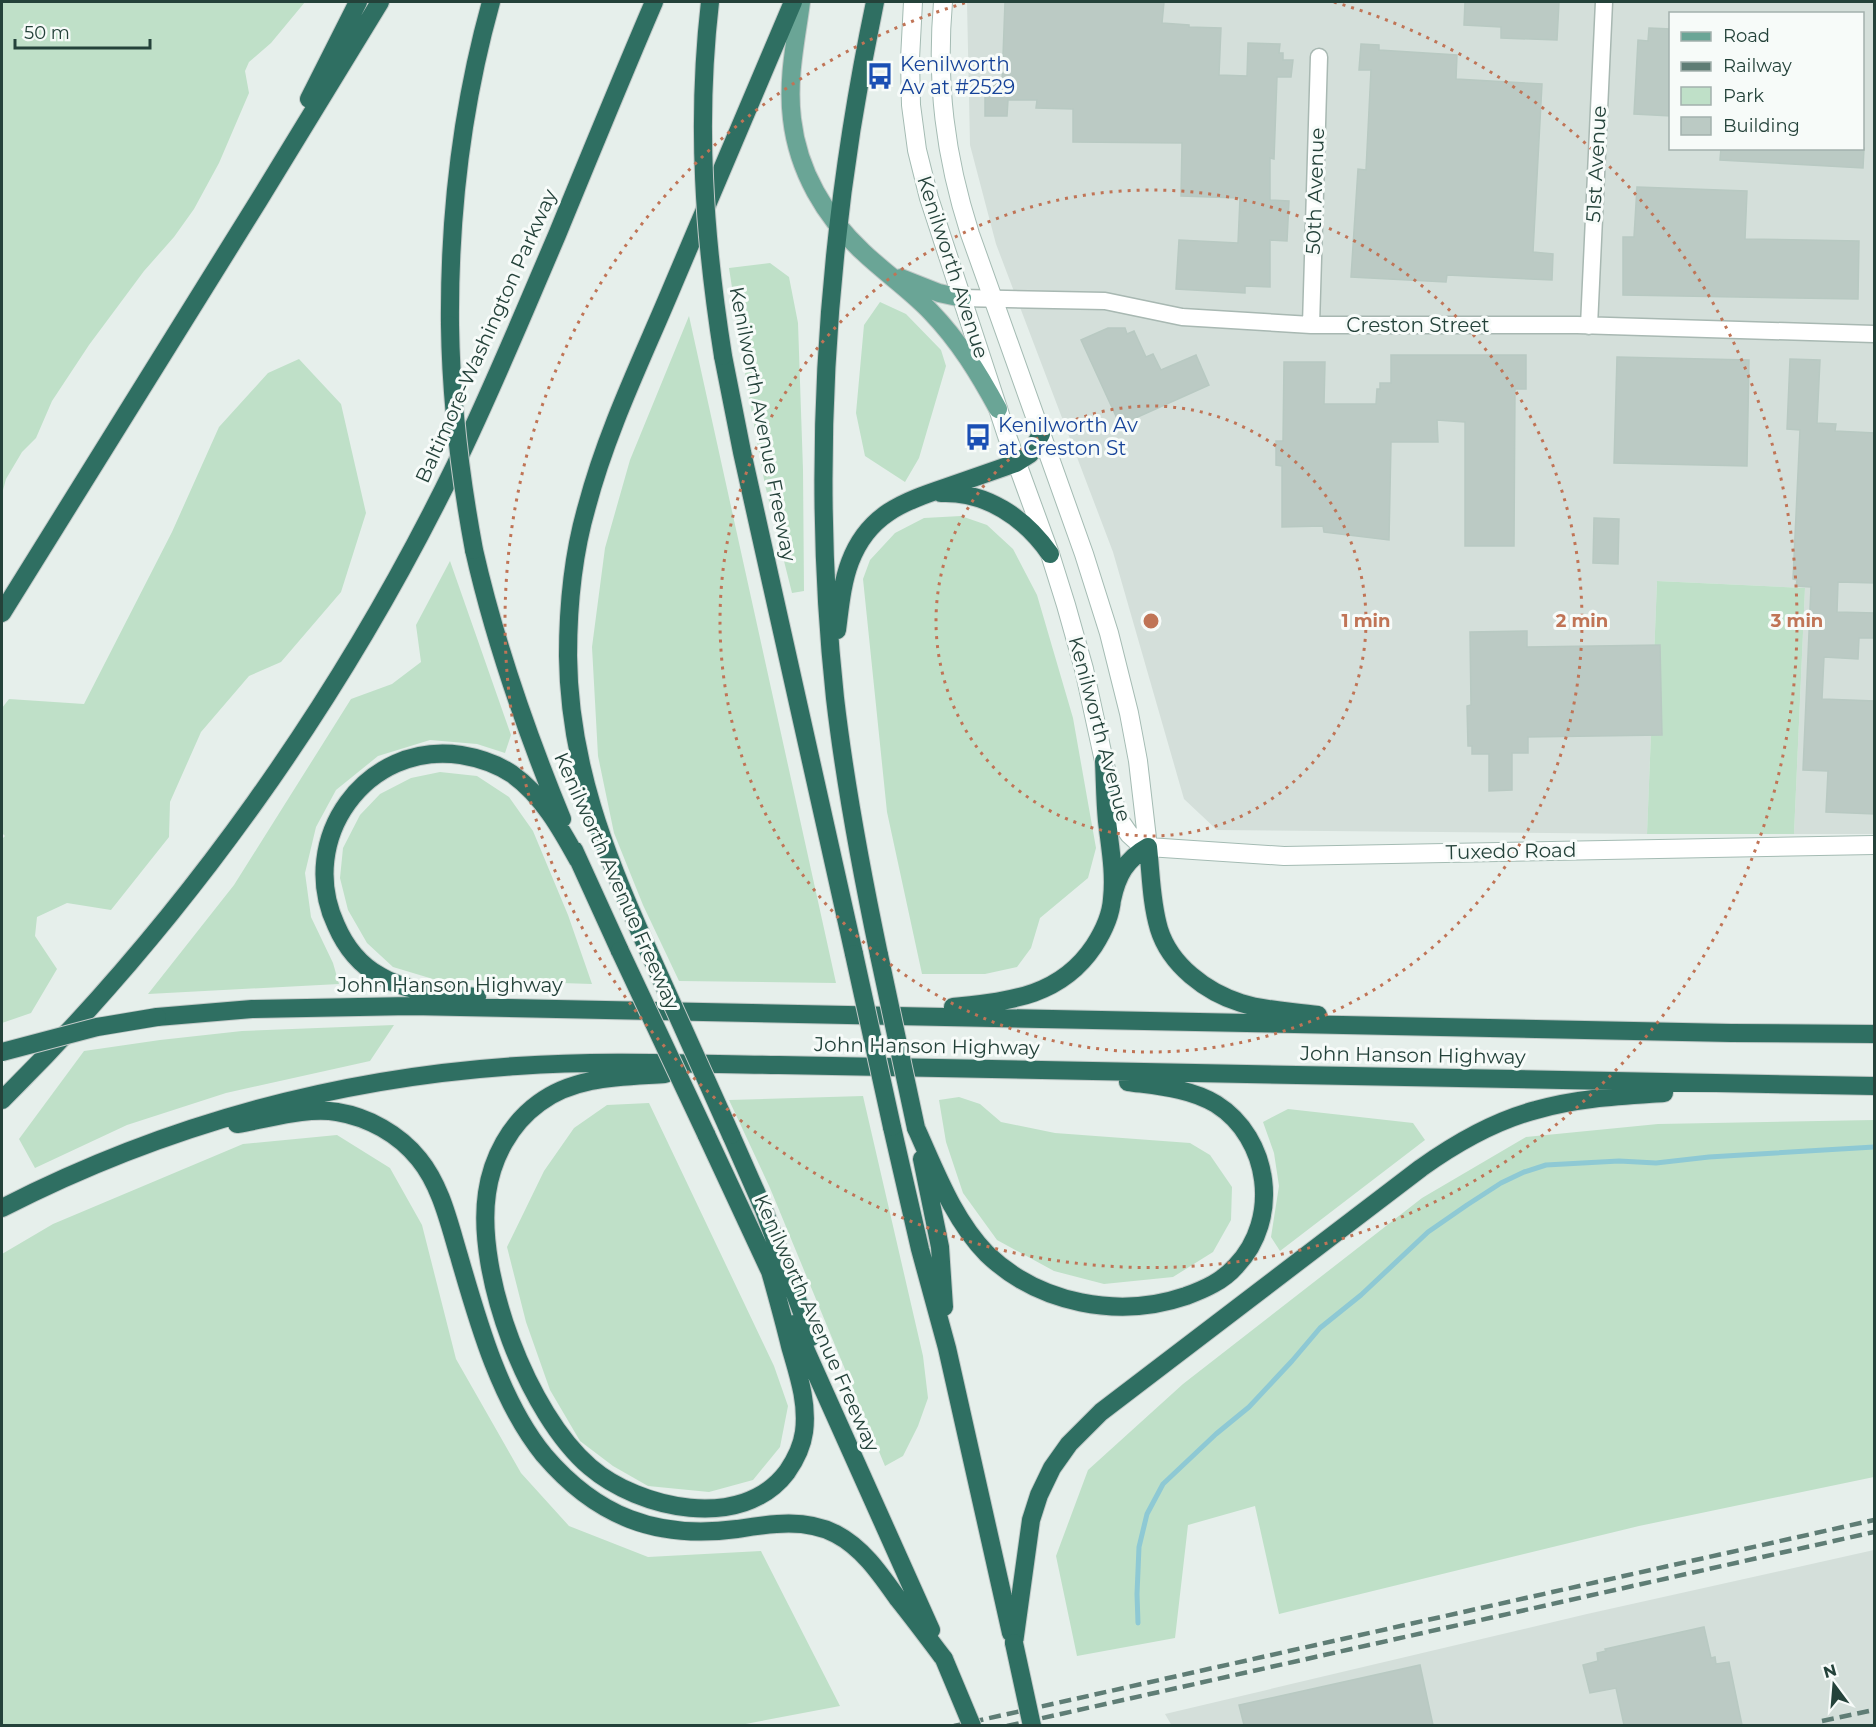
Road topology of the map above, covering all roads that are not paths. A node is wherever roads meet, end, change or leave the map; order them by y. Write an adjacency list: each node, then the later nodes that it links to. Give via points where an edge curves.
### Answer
1 (358, 2): 13 (highway)
2 (380, 2): 13 (highway)
3 (491, 2): 31 (highway, Kenilworth Avenue Freeway, bridge, via 472,79 458,176 450,275 455,419 474,550 489,613 507,674)
4 (654, 2): 42 (highway, Baltimore-Washington Parkway, via 481,412 387,596 290,752 213,858 123,970)
5 (710, 2): 47 (highway, Kenilworth Avenue Freeway, bridge, via 703,96 703,189 723,356 892,1127)
6 (793, 2): 48 (highway, bridge, via 605,450 575,558 568,656 578,753 598,828 618,883 764,1210)
7 (801, 2): 14 (main road, via 790,86 794,135 808,177)
8 (875, 2): 14 (highway)
9 (913, 2): 16 (main road, Kenilworth Avenue, via 910,81 918,150)
10 (944, 2): 17 (main road, Kenilworth Avenue, via 941,85 948,150 961,206)
11 (1604, 2): 19 (street, 51st Avenue)
12 (1319, 57): 18 (street, 50th Avenue)
13 (259, 200): 26 (highway)
14 (838, 226): 15 (main road); 27 (highway, via 823,472)
15 (888, 273): 16 (main road); 21 (main road, via 948,331)
16 (962, 298): 17 (street, Creston Street); 21 (main road, Kenilworth Avenue)
17 (992, 298): 18 (street, Creston Street, via 1098,301 1182,317); 22 (main road, Kenilworth Avenue)
18 (1311, 325): 19 (street, Creston Street)
19 (1589, 326): 20 (street, Creston Street)
20 (1875, 334)
21 (998, 409): 23 (main road, Kenilworth Avenue)
22 (1041, 434): 23 (highway, via 1030,454); 30 (main road, Kenilworth Avenue, via 1115,656 1138,761)
23 (1017, 463): 24 (highway); 25 (main road, Kenilworth Avenue)
24 (913, 499): 25 (highway, via 957,493 991,502 1021,522); 27 (highway, via 879,518 855,551 847,570)
25 (1050, 554): 28 (main road, Kenilworth Avenue, via 1084,669)
26 (2, 613)
27 (832, 664): 43 (highway, bridge, via 849,799)
28 (1104, 761): 30 (main road, Kenilworth Avenue, via 1119,818 1128,834); 32 (highway)
29 (1875, 845): 30 (main road, Tuxedo Road, via 1307,856)
30 (1148, 847): 32 (highway, via 1123,870); 35 (highway, via 1160,931 1179,963 1201,983 1244,1004)
31 (578, 860): 33 (highway, via 549,812 512,775 487,761 442,754 397,763 355,792 333,828 324,870 328,903 339,932 356,956 381,977 410,988); 46 (highway, Kenilworth Avenue Freeway, bridge)
32 (1112, 900): 34 (highway, via 1105,926 1084,960 1044,990 1004,1001)
33 (568, 1009): 34 (highway, John Hanson Highway); 37 (highway, John Hanson Highway, bridge, via 411,1006 220,1011 157,1017)
34 (884, 1015): 35 (highway, John Hanson Highway)
35 (1400, 1027): 36 (highway, John Hanson Highway)
36 (1875, 1034)
37 (2, 1052)
38 (780, 1065): 39 (highway, John Hanson Highway); 44 (highway, John Hanson Highway, via 600,1063 473,1069 313,1094 237,1113); 46 (highway, via 608,1078 562,1089 538,1103 509,1134 496,1160 485,1209 488,1254 503,1317 545,1412 564,1441 603,1478 663,1504 714,1508 745,1502 774,1487 797,1458 805,1421 803,1396)
39 (1055, 1071): 40 (highway, John Hanson Highway); 43 (highway, via 1189,1092 1216,1104 1238,1123 1259,1158 1264,1199 1253,1243 1230,1273 1177,1299 1132,1307 1085,1303 1039,1289 1001,1266 972,1237 951,1204)
40 (1766, 1085): 41 (highway, John Hanson Highway); 49 (highway, via 1604,1098 1537,1109 1482,1131 1421,1168 1101,1412 1078,1434 1052,1468 1034,1508)
41 (1875, 1086)
42 (2, 1100)
43 (916, 1128): 47 (highway, via 940,1247)
44 (162, 1138): 45 (highway, John Hanson Highway, via 95,1164); 50 (highway, via 320,1111 365,1119 392,1134 418,1158 434,1185 478,1321 508,1396 543,1453 575,1485 613,1513 668,1530 704,1532 793,1524 823,1528 838,1535 870,1562)
45 (2, 1208)
46 (770, 1271): 48 (highway, Kenilworth Avenue Freeway)
47 (947, 1348): 49 (highway, Kenilworth Avenue Freeway)
48 (865, 1482): 50 (highway, Kenilworth Avenue Freeway)
49 (1014, 1643): 52 (highway, Kenilworth Avenue Freeway, bridge)
50 (944, 1659): 51 (highway, Kenilworth Avenue Freeway, bridge)
51 (972, 1725)
52 (1032, 1725)

